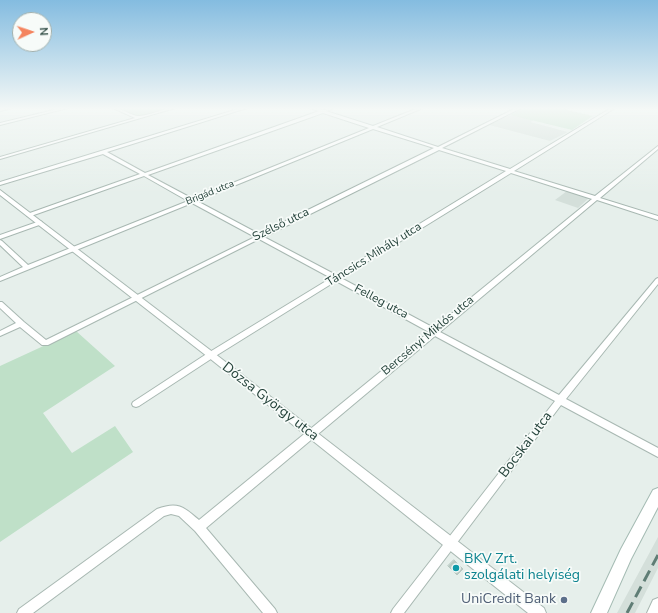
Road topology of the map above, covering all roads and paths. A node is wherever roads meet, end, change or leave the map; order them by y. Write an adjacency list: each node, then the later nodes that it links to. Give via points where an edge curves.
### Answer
1 (74, 137): 11 (street)
2 (153, 137): 10 (street)
3 (250, 137): 13 (street)
4 (348, 137): 17 (street, Brigád utca)
5 (402, 137): 9 (street)
6 (460, 137): 9 (street, Szélső utca)
7 (566, 137): 12 (street, Táncsics Mihály utca)
8 (658, 147): 16 (street, Bercsényi Miklós utca)
9 (437, 148): 12 (street); 21 (street, Szélső utca)
10 (103, 152): 13 (street, Felleg utca); 14 (street)
11 (0, 158)
12 (510, 171): 16 (street); 27 (street, Táncsics Mihály utca)
13 (146, 174): 17 (street, Felleg utca); 18 (street)
14 (0, 184)
15 (0, 192): 18 (street, Dózsa György utca)
16 (596, 198): 19 (street); 32 (street, Bercsényi Miklós utca)
17 (193, 199): 21 (street, Felleg utca); 24 (street, Brigád utca)
18 (29, 215): 20 (street, Dózsa György utca)
19 (658, 218)
20 (40, 223): 22 (street); 24 (street, Dózsa György utca)
21 (259, 236): 27 (street, Felleg utca); 29 (street, Szélső utca)
22 (0, 237)
23 (0, 242): 25 (street)
24 (73, 249): 25 (street, Brigád utca); 29 (street, Dózsa György utca)
25 (27, 268): 26 (street, Brigád utca)
26 (0, 278)
27 (337, 278): 32 (street, Felleg utca); 34 (street, Táncsics Mihály utca)
28 (658, 280): 35 (street, Bocskai utca)
29 (135, 298): 31 (street, Szélső utca, via 44,343); 34 (street, Dózsa György utca)
30 (0, 304): 31 (street)
31 (21, 324): 33 (street)
32 (435, 331): 35 (street, Felleg utca); 37 (street, Bercsényi Miklós utca)
33 (0, 334)
34 (211, 355): 36 (street, Táncsics Mihály utca); 37 (street, Dózsa György utca)
35 (561, 399): 38 (street, Felleg utca); 41 (street, Bocskai utca)
36 (136, 404)
37 (311, 434): 40 (street, Bercsényi Miklós utca); 41 (street, Dózsa György utca)
38 (658, 453)
39 (658, 494): 47 (main road, via 626,554)
40 (199, 527): 43 (street, via 182,512 171,509 161,512); 44 (street)
41 (452, 543): 45 (street, Bocskai utca); 46 (street, Dózsa György utca)
42 (658, 605): 48 (street)
43 (22, 613)
44 (270, 613)
45 (397, 613)
46 (539, 613)
47 (599, 613)
48 (654, 613)

